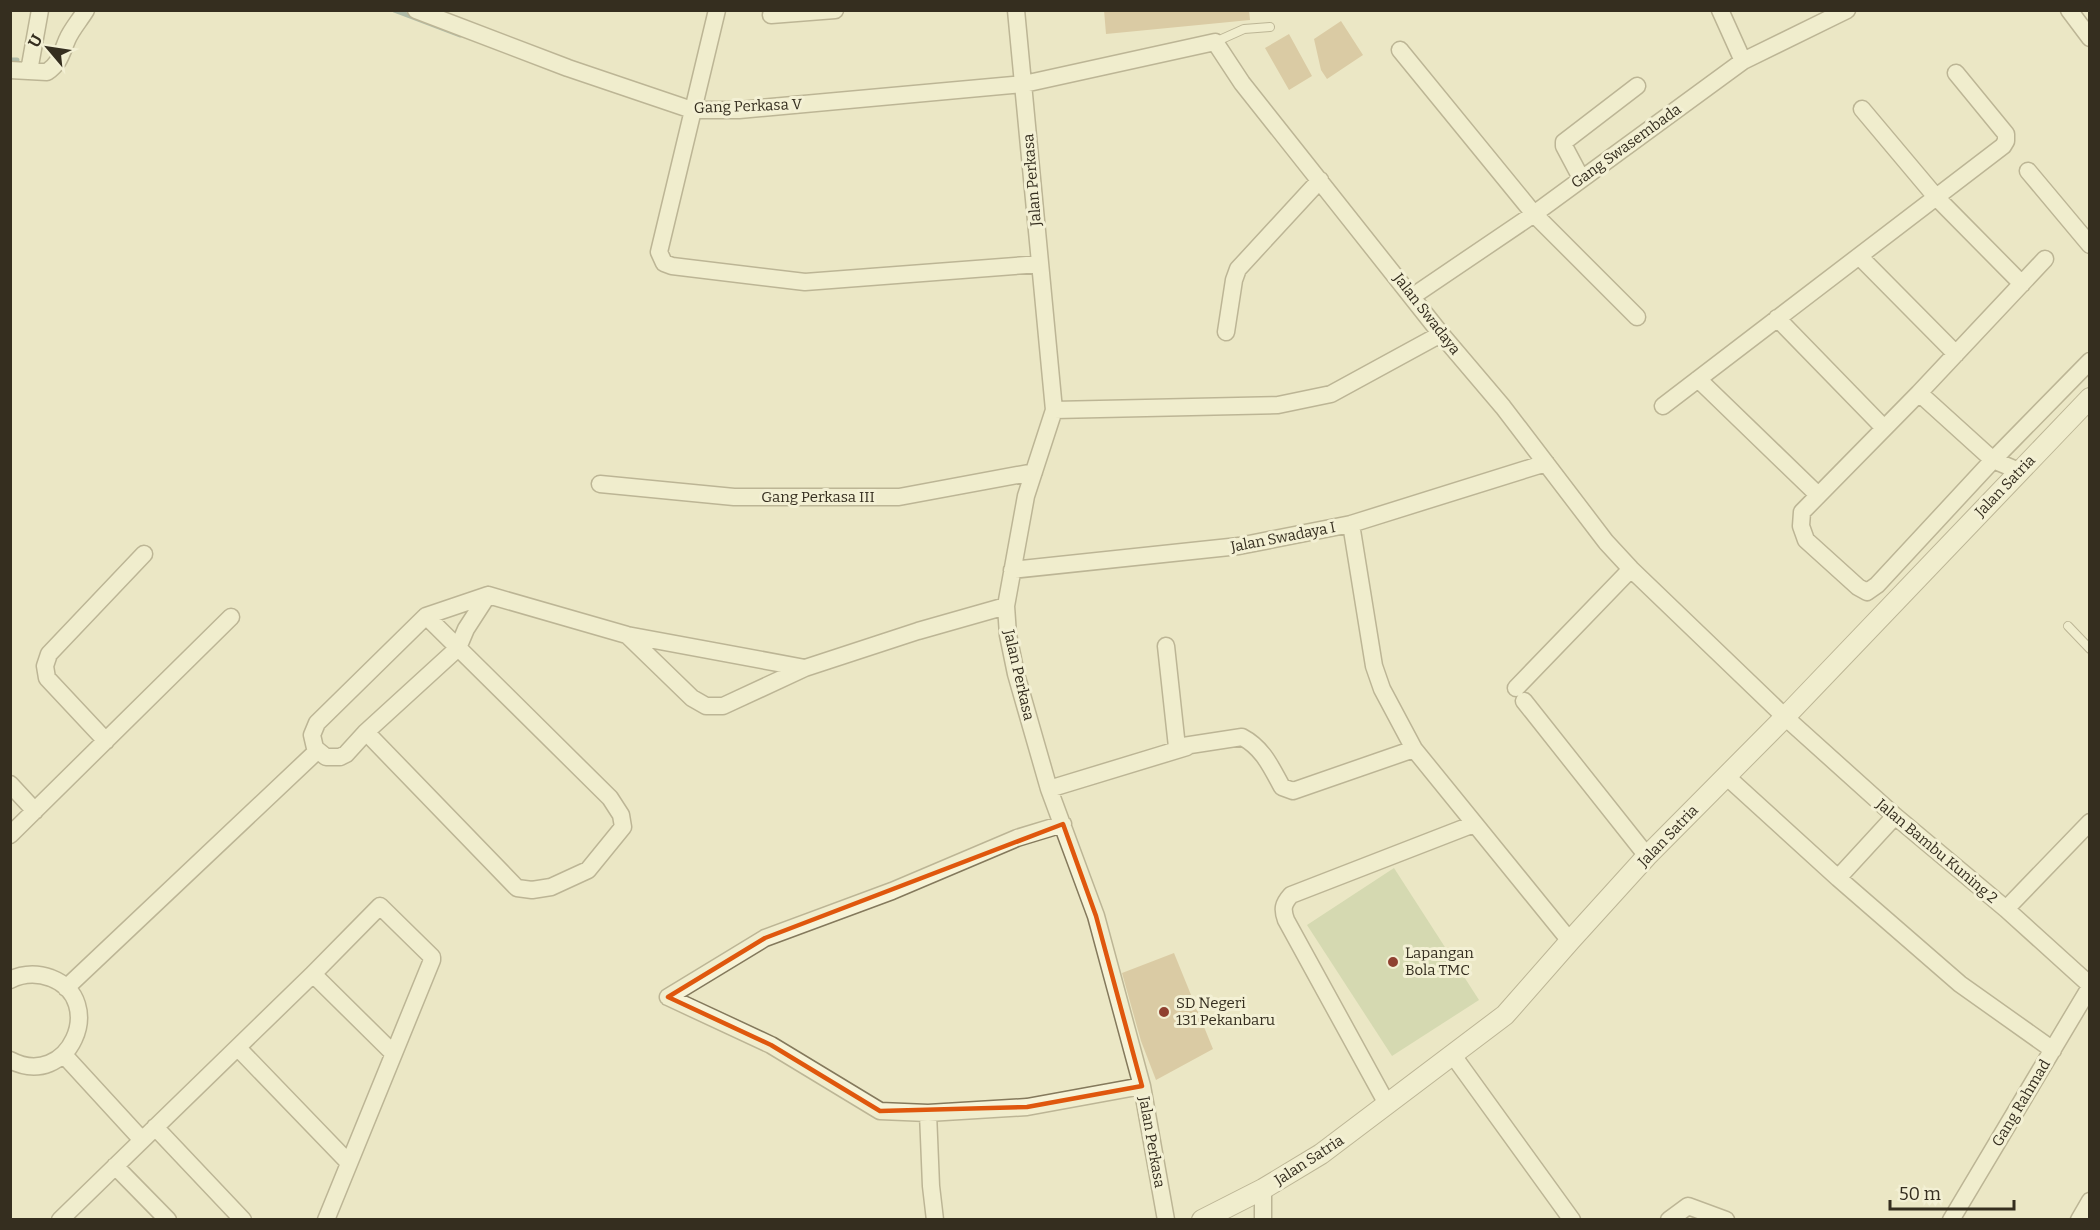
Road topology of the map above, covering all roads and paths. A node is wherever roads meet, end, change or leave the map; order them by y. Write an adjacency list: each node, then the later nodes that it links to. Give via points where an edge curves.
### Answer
1 (40, 10): 17 (street)
2 (86, 10): 17 (street, via 56,65 47,72)
3 (416, 10): 22 (street, Gang Perkasa V)
4 (717, 10): 22 (street)
5 (835, 10): 10 (street)
6 (1016, 10): 19 (street, Jalan Perkasa)
7 (1720, 10): 15 (street)
8 (2069, 10): 12 (street)
9 (1846, 11): 15 (street, Gang Swasembada)
10 (771, 15)
11 (1270, 27): 13 (lane, via 1244,29)
12 (2090, 38)
13 (1215, 42): 19 (street); 25 (street, Jalan Swadaya, via 1242,83)
14 (1400, 50): 27 (street)
15 (1743, 61): 24 (street, Gang Swasembada)
16 (10, 70): 17 (street)
17 (29, 71)
18 (1956, 73): 26 (street, via 2006,134 2006,141)
19 (1024, 84): 22 (street, Gang Perkasa V, via 739,110); 31 (street, Jalan Perkasa)
20 (1637, 86): 24 (street, via 1564,142)
21 (1862, 109): 26 (street)
22 (692, 110): 31 (street, via 659,252 664,263 805,282)
23 (2028, 171): 28 (street)
24 (1581, 178): 27 (street, Gang Swasembada)
25 (1320, 180): 33 (street, Jalan Swadaya); 36 (street, via 1238,269)
26 (1936, 197): 29 (street); 32 (street)
27 (1534, 214): 33 (street, Gang Swasembada); 34 (street)
28 (2090, 245)
29 (1859, 256): 35 (street); 38 (street)
30 (2046, 259): 32 (street)
31 (1040, 264): 44 (street, Jalan Perkasa)
32 (2022, 284): 38 (street)
33 (1413, 297): 37 (street, Jalan Swadaya)
34 (1636, 317)
35 (1777, 318): 40 (street); 45 (street)
36 (1226, 332)
37 (1441, 334): 44 (street, via 1331,394 1310,399 1278,405); 47 (street, Jalan Swadaya)
38 (1956, 354): 41 (street)
39 (2090, 361): 46 (street)
40 (1698, 379): 43 (street); 51 (street)
41 (1919, 393): 45 (street); 46 (street)
42 (2090, 398): 48 (street, Jalan Satria)
43 (1663, 405)
44 (1054, 410): 49 (street, Jalan Perkasa)
45 (1884, 428): 51 (street)
46 (1993, 460): 48 (street); 51 (street, via 1877,585 1867,591 1806,540 1802,512)
47 (1546, 463): 52 (street, Jalan Swadaya I); 54 (street, Jalan Swadaya)
48 (2019, 471): 66 (street, Jalan Satria)
49 (1034, 472): 50 (street, Gang Perkasa III, via 899,497 734,497); 55 (street, Jalan Perkasa)
50 (600, 484)
51 (1818, 495)
52 (1351, 524): 55 (street, Jalan Swadaya I, via 1239,546); 70 (street, via 1374,666)
53 (144, 554): 68 (street, via 49,654 45,666 47,678)
54 (1631, 569): 66 (street, Jalan Swadaya); 81 (street, via 1520,694)
55 (1012, 570): 57 (street, Jalan Perkasa)
56 (488, 595): 59 (street); 61 (street); 63 (street)
57 (1006, 606): 65 (street); 74 (street, Jalan Perkasa, via 1016,674)
58 (231, 616): 68 (street)
59 (426, 616): 63 (street); 71 (street, via 317,723 312,742)
60 (2068, 626): 64 (lane)
61 (627, 635): 65 (street); 65 (street, via 692,698 706,706 723,706)
62 (1166, 646): 69 (street, via 1177,747)
63 (458, 648): 67 (street); 67 (street, via 610,798 621,815 623,827 588,870 551,888 517,888)
64 (2090, 649)
65 (805, 668)
66 (1785, 717): 72 (street, Jalan Satria); 76 (street, Jalan Bambu Kuning 2)
67 (366, 732): 71 (street, via 340,757 326,757)
68 (106, 741): 75 (street)
69 (1187, 747): 70 (street, via 1242,737 1263,753 1282,787 1293,791); 74 (street)
70 (1414, 749): 79 (street)
71 (317, 751): 88 (street)
72 (1726, 776): 81 (street, Jalan Satria); 82 (street)
73 (10, 784): 75 (street)
74 (1049, 789): 78 (street, Jalan Perkasa)
75 (35, 811): 80 (street)
76 (1895, 816): 82 (street); 83 (street, Jalan Bambu Kuning 2)
77 (2090, 822): 83 (street)
78 (1063, 824): 95 (street, Jalan Perkasa, via 1096,916); 97 (street, via 1017,838 892,891 765,938 668,997 771,1045 880,1111)
79 (1474, 824): 84 (street); 96 (street, via 1291,895 1285,902 1286,920)
80 (10, 835)
81 (1647, 856): 84 (street, Jalan Satria)
82 (1838, 878): 90 (street, via 1960,984)
83 (2006, 909): 87 (street, Jalan Bambu Kuning 2)
84 (1569, 941): 92 (street, Jalan Satria, via 1505,1015)
85 (313, 974): 89 (street); 91 (street); 91 (street, via 378,906 382,907 432,958)
86 (10, 980): 88 (street, via 26,974 41,975)
87 (2090, 986): 90 (street, Gang Rahmad)
88 (66, 988): 93 (street, via 79,1014 76,1036)
89 (237, 1048): 98 (street); 100 (street)
90 (2053, 1050): 115 (street, Gang Rahmad)
91 (393, 1053): 100 (street)
92 (1452, 1054): 96 (street, Jalan Satria); 112 (street)
93 (64, 1055): 94 (street, via 42,1066 30,1067); 99 (street)
94 (10, 1060)
95 (1142, 1086): 97 (street, via 1028,1107); 109 (street, Jalan Perkasa)
96 (1387, 1104): 102 (street, Jalan Satria, via 1321,1154)
97 (928, 1113): 108 (street)
98 (155, 1128): 99 (street); 106 (street)
99 (142, 1140): 101 (street)
100 (349, 1163): 107 (street)
101 (115, 1166): 104 (street); 105 (street)
102 (1263, 1189): 110 (street, Jalan Satria); 111 (street)
103 (2090, 1201): 116 (street)
104 (60, 1220)
105 (168, 1220)
106 (243, 1220)
107 (326, 1220)
108 (935, 1220)
109 (1166, 1220)
110 (1202, 1220)
111 (1263, 1220)
112 (1572, 1220)
113 (1669, 1220): 114 (street, via 1688,1206)
114 (1726, 1220)
115 (1952, 1220)
116 (2079, 1220)

